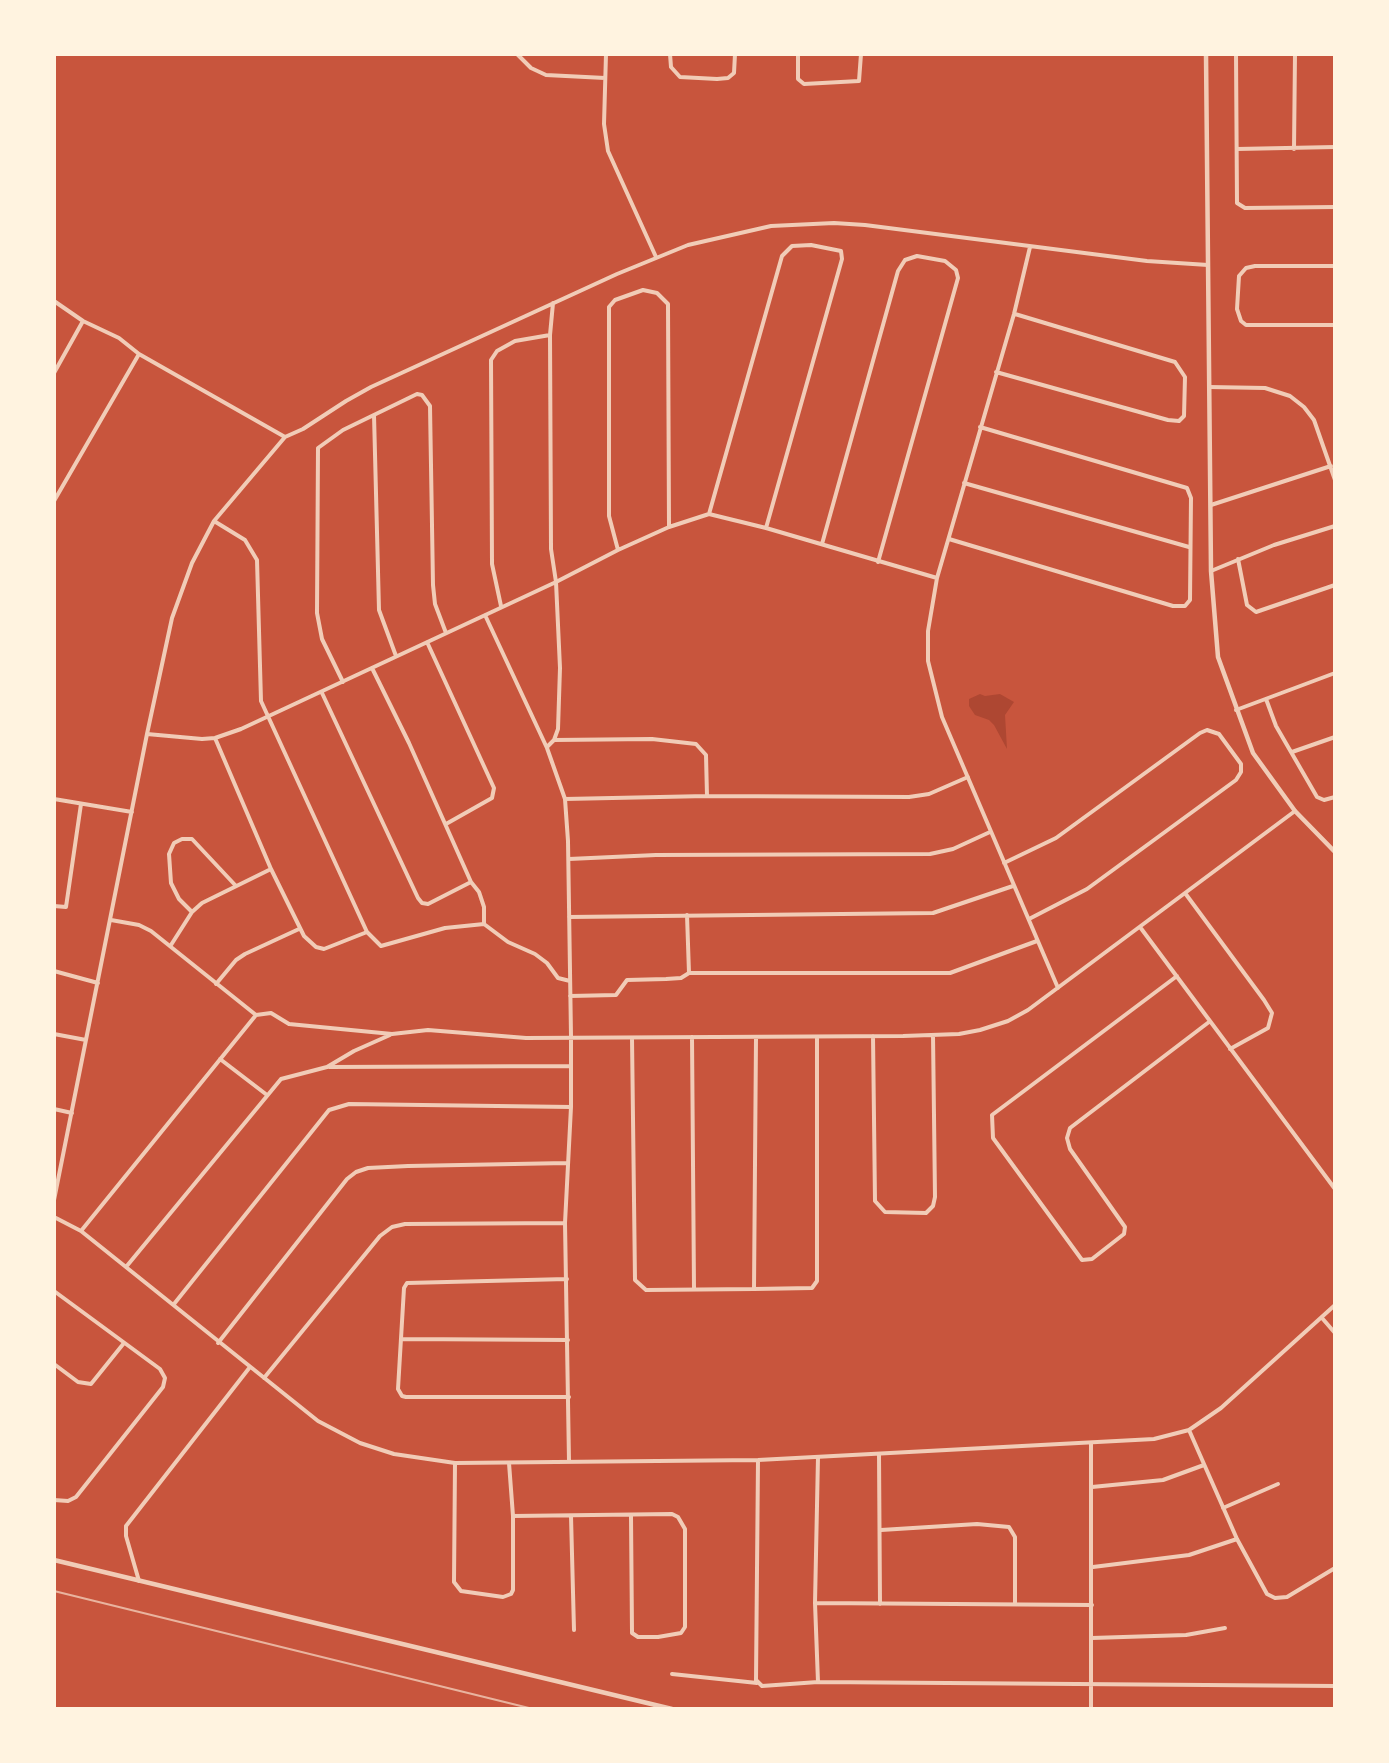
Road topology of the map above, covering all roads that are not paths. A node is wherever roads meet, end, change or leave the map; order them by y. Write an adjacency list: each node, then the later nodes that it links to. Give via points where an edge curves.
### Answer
1 (517, 54): 10 (street, via 531,68 546,75)
2 (606, 54): 10 (street)
3 (670, 54): 4 (street, via 671,67 680,77 717,79 734,73)
4 (735, 54)
5 (798, 54): 6 (street, via 798,79 804,84 859,81)
6 (861, 54)
7 (1206, 54): 17 (street)
8 (1236, 54): 12 (street)
9 (1295, 54): 13 (street)
10 (605, 78): 16 (street, via 608,151)
11 (1335, 147): 13 (street)
12 (1237, 149): 13 (street); 14 (street, via 1236,201 1241,207)
13 (1294, 149)
14 (1335, 207)
15 (1030, 247): 16 (street, via 865,225 807,223 738,232); 17 (street); 21 (street)
16 (656, 257): 20 (street)
17 (1208, 265): 28 (street)
18 (1335, 266): 23 (street, via 1246,268 1239,276 1238,309 1246,325)
19 (54, 302): 22 (street)
20 (553, 302): 24 (street); 31 (street, via 371,387)
21 (1014, 314): 27 (street); 27 (street, via 1175,362 1185,377 1185,412 1179,421 1150,416)
22 (82, 321): 25 (street, via 119,338); 26 (street)
23 (1335, 325)
24 (550, 335): 50 (street, via 551,549); 52 (street, via 515,341 496,351 491,360 492,564)
25 (139, 354): 31 (street); 35 (street)
26 (55, 370)
27 (996, 372): 30 (street)
28 (1209, 387): 32 (street, via 1265,388 1290,396 1314,420); 36 (street)
29 (374, 415): 54 (street, via 417,394 427,399 434,595); 56 (street, via 379,610); 59 (street, via 323,442 318,451 317,613 322,639)
30 (980, 427): 34 (street); 44 (street, via 1185,487 1191,498)
31 (285, 437): 38 (street)
32 (1330, 466): 33 (street); 36 (street)
33 (1335, 480)
34 (964, 483): 42 (street); 44 (street)
35 (54, 501)
36 (1211, 505): 48 (street)
37 (709, 514): 40 (street); 41 (street); 41 (street, via 782,256 792,246 812,245 842,252)
38 (214, 521): 63 (street, via 245,540 257,560 259,687); 64 (street, via 190,568 172,618)
39 (1335, 526): 46 (street)
40 (669, 527): 45 (street); 45 (street, via 669,306 657,293 643,290 610,305 609,516)
41 (766, 528): 43 (street)
42 (948, 539): 44 (street, via 1147,599 1185,606 1191,594); 49 (street)
43 (822, 544): 47 (street); 47 (street, via 898,271 905,260 917,256 945,261 956,270 958,278)
44 (1189, 547)
45 (618, 550): 50 (street)
46 (1238, 559): 48 (street); 51 (street, via 1247,605 1256,612)
47 (878, 562): 49 (street)
48 (1211, 571): 62 (street, via 1218,657)
49 (937, 578): 70 (street, via 928,630 930,668 942,717)
50 (556, 582): 52 (street); 67 (street, via 560,668 558,729)
51 (1335, 585)
52 (501, 606): 53 (street)
53 (485, 615): 54 (street); 68 (street)
54 (446, 633): 55 (street)
55 (427, 642): 56 (street); 78 (street, via 494,790 492,798)
56 (396, 656): 57 (street)
57 (372, 668): 59 (street); 78 (street)
58 (1335, 673): 61 (street)
59 (343, 682): 60 (street)
60 (322, 693): 63 (street); 84 (street, via 418,898 428,904)
61 (1266, 699): 62 (street); 69 (street)
62 (1236, 710): 76 (street, via 1253,753)
63 (267, 717): 66 (street); 97 (street)
64 (147, 734): 66 (street); 77 (street)
65 (1335, 737): 69 (street)
66 (215, 738): 83 (street)
67 (554, 740): 68 (street); 71 (street, via 662,740 696,744 706,755)
68 (547, 748): 74 (street)
69 (1292, 752): 72 (street, via 1317,797)
70 (968, 777): 71 (street, via 928,794 909,796); 79 (street)
71 (707, 796): 74 (street)
72 (1335, 797)
73 (54, 799): 75 (street)
74 (565, 799): 81 (street)
75 (81, 804): 77 (street); 88 (street, via 66,907)
76 (1295, 811): 80 (street); 87 (street)
77 (132, 812): 93 (street)
78 (446, 824): 84 (street)
79 (990, 832): 81 (street, via 953,849 930,854); 82 (street)
80 (1335, 852)
81 (568, 859): 91 (street)
82 (1004, 863): 86 (street); 92 (street, via 1056,838 1207,730 1219,734 1241,764 1236,780 1087,889)
83 (271, 869): 85 (street); 96 (street)
84 (471, 882): 94 (street, via 484,907)
85 (236, 886): 89 (street); 89 (street, via 192,840 174,843 169,854 171,883)
86 (1013, 886): 90 (street, via 933,914); 92 (street)
87 (1185, 892): 95 (street); 120 (street, via 1272,1013 1268,1028)
88 (54, 906)
89 (192, 912): 99 (street)
90 (687, 915): 91 (street); 101 (street)
91 (569, 917): 103 (street)
92 (1029, 919): 98 (street)
93 (111, 921): 99 (street, via 145,927); 104 (street)
94 (484, 924): 97 (street, via 445,928 381,946); 103 (street, via 508,942 536,954 558,978)
95 (1140, 927): 102 (street); 106 (street)
96 (299, 928): 97 (street, via 310,942 324,949); 105 (street, via 236,960)
97 (367, 932)
98 (1037, 941): 101 (street, via 950,973); 106 (street)
99 (171, 945): 105 (street)
100 (54, 971): 104 (street)
101 (689, 973): 107 (street, via 674,979 627,980 616,995)
102 (1177, 976): 109 (street); 109 (street, via 992,1115 993,1138 1082,1260 1092,1259 1124,1234 1125,1227 1070,1149 1070,1128)
103 (570, 981): 107 (street)
104 (98, 982): 119 (street)
105 (216, 984): 108 (street)
106 (1058, 988): 112 (street, via 1017,1017 993,1027)
107 (570, 996): 113 (street)
108 (256, 1015): 111 (street, via 271,1013 289,1024); 121 (street)
109 (1209, 1022): 120 (street)
110 (54, 1034): 119 (street)
111 (392, 1034): 113 (street, via 428,1030 526,1038); 122 (street)
112 (933, 1035): 114 (street); 114 (street, via 935,1197 926,1213 885,1212 875,1201)
113 (571, 1036): 117 (street); 123 (street)
114 (873, 1036): 116 (street)
115 (692, 1037): 117 (street); 118 (street); 137 (street)
116 (817, 1037): 118 (street); 138 (street, via 817,1277 812,1288)
117 (632, 1038): 137 (street, via 635,1280 643,1289)
118 (756, 1038): 138 (street)
119 (86, 1040): 127 (street)
120 (1230, 1050): 130 (street)
121 (220, 1059): 124 (street); 134 (street)
122 (327, 1066): 123 (street); 124 (street, via 281,1079)
123 (571, 1066): 125 (street)
124 (267, 1095): 135 (street)
125 (571, 1107): 128 (street); 140 (street, via 359,1104 329,1110)
126 (54, 1109): 127 (street)
127 (72, 1113): 129 (street)
128 (567, 1163): 133 (street); 146 (street, via 408,1166 356,1172)
129 (57, 1178): 131 (street)
130 (1335, 1189)
131 (54, 1200)
132 (54, 1217): 134 (street)
133 (565, 1223): 136 (street); 150 (street, via 392,1227 380,1236)
134 (81, 1231): 135 (street)
135 (126, 1267): 140 (street)
136 (567, 1279): 144 (street, via 410,1282 404,1288); 145 (street)
137 (694, 1289): 138 (street)
138 (754, 1290)
139 (54, 1291): 147 (street)
140 (174, 1304): 146 (street)
141 (1335, 1305): 142 (street)
142 (1322, 1318): 143 (street); 152 (street, via 1221,1408)
143 (1335, 1333)
144 (402, 1339): 145 (street); 151 (street, via 398,1389 402,1396)
145 (568, 1340): 151 (street)
146 (218, 1342): 149 (street)
147 (124, 1343): 148 (street, via 91,1384 78,1382); 163 (street, via 160,1369 165,1378 163,1387 76,1497)
148 (54, 1364)
149 (250, 1367): 150 (street); 173 (street, via 126,1526)
150 (264, 1378): 158 (street, via 318,1421 360,1443 394,1454)
151 (569, 1397): 157 (street)
152 (1189, 1430): 153 (street, via 1154,1439); 160 (street)
153 (1091, 1444): 154 (street); 162 (street)
154 (879, 1454): 155 (street); 168 (street)
155 (818, 1457): 156 (street); 174 (street)
156 (758, 1460): 157 (street); 182 (street)
157 (569, 1461): 159 (street)
158 (455, 1463): 159 (street); 165 (street, via 454,1582 458,1589 503,1597 511,1594)
159 (509, 1463): 165 (street)
160 (1204, 1465): 162 (street, via 1163,1480); 164 (street)
161 (1278, 1485): 164 (street)
162 (1092, 1487): 171 (street)
163 (54, 1500)
164 (1223, 1508): 169 (street)
165 (513, 1516): 166 (street)
166 (571, 1516): 167 (street); 179 (street)
167 (631, 1516): 167 (street, via 672,1514 686,1529 685,1627 681,1633 638,1637 631,1630)
168 (881, 1530): 175 (street); 176 (street, via 977,1524 1009,1527 1016,1537)
169 (1237, 1539): 171 (street, via 1190,1555); 172 (street, via 1262,1590 1275,1598 1287,1597)
170 (54, 1560): 173 (street)
171 (1093, 1567): 177 (street)
172 (1335, 1568)
173 (139, 1581): 186 (street)
174 (815, 1603): 175 (street); 183 (street)
175 (880, 1604): 176 (street)
176 (1015, 1604): 177 (street)
177 (1092, 1605): 180 (street)
178 (1225, 1628): 180 (street, via 1186,1635)
179 (574, 1630)
180 (1092, 1638): 184 (street)
181 (672, 1674): 182 (street)
182 (757, 1683): 183 (street)
183 (818, 1683): 184 (street)
184 (1091, 1685): 185 (street); 187 (street)
185 (1335, 1686)
186 (672, 1709)
187 (1091, 1709)

